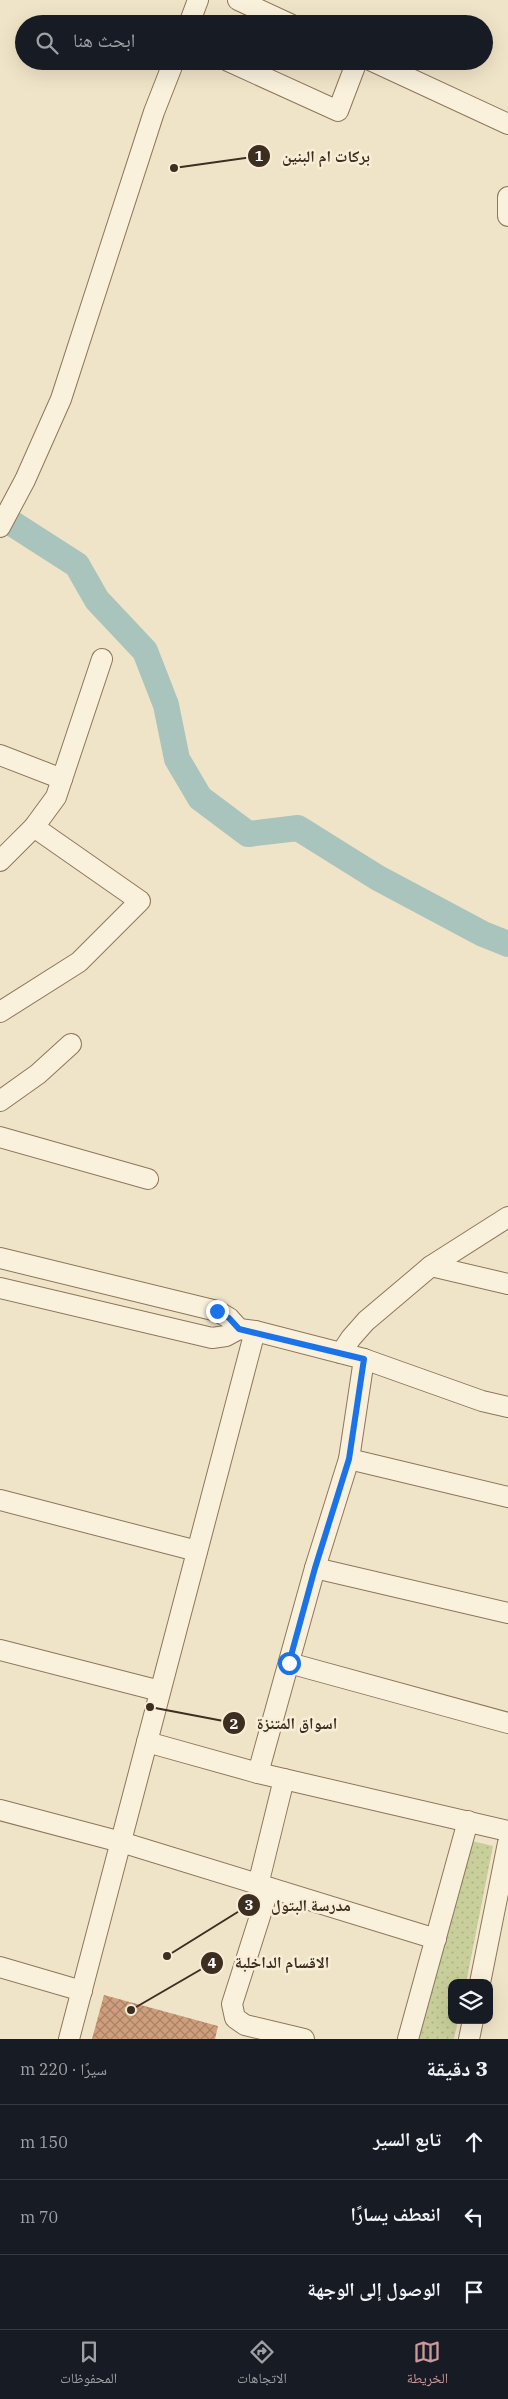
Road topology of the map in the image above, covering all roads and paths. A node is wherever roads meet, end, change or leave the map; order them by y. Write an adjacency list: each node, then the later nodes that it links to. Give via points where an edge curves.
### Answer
1 (198, 0): 3 (street)
2 (238, 0): 4 (street)
3 (192, 15)
4 (270, 15)
5 (170, 70): 12 (street, via 61,399)
6 (248, 70): 7 (street, via 338,111)
7 (354, 70)
8 (391, 70): 9 (street)
9 (508, 124)
10 (508, 198): 11 (street)
11 (508, 216)
12 (0, 527)
13 (102, 659): 15 (street)
14 (0, 755): 15 (street)
15 (62, 779): 16 (street, via 56,797)
16 (34, 827): 17 (street); 18 (street, via 140,902 79,962)
17 (0, 861)
18 (0, 1012)
19 (71, 1044): 20 (street, via 38,1074)
20 (0, 1101)
21 (0, 1137): 22 (street)
22 (148, 1179)
23 (508, 1217): 25 (street)
24 (0, 1258): 28 (street, via 217,1311)
25 (431, 1266): 26 (street); 29 (street, via 358,1329)
26 (508, 1284)
27 (0, 1288): 28 (street, via 212,1338)
28 (247, 1330): 29 (street); 35 (street)
29 (342, 1354): 30 (street)
30 (364, 1359): 31 (street, via 482,1402); 32 (street)
31 (508, 1407)
32 (349, 1459): 33 (street); 36 (street)
33 (508, 1497)
34 (0, 1500): 35 (street)
35 (197, 1551): 40 (street)
36 (315, 1568): 37 (street); 39 (street)
37 (508, 1613)
38 (0, 1650): 40 (street)
39 (289, 1663): 41 (street); 43 (street)
40 (160, 1691): 42 (street)
41 (508, 1723)
42 (147, 1742): 43 (street); 48 (street)
43 (258, 1773): 44 (street)
44 (284, 1779): 46 (street); 50 (street)
45 (0, 1810): 48 (street)
46 (468, 1821): 47 (street); 51 (street)
47 (508, 1831)
48 (121, 1842): 50 (street); 54 (street)
49 (508, 1843): 53 (street)
50 (263, 1887): 51 (street); 57 (street, via 232,2004 235,2018 245,2025)
51 (436, 1939): 58 (street)
52 (0, 1967): 54 (street)
53 (481, 1979)
54 (82, 1991): 56 (street)
55 (472, 2024): 59 (street)
56 (69, 2039)
57 (304, 2039)
58 (408, 2039)
59 (469, 2039)

